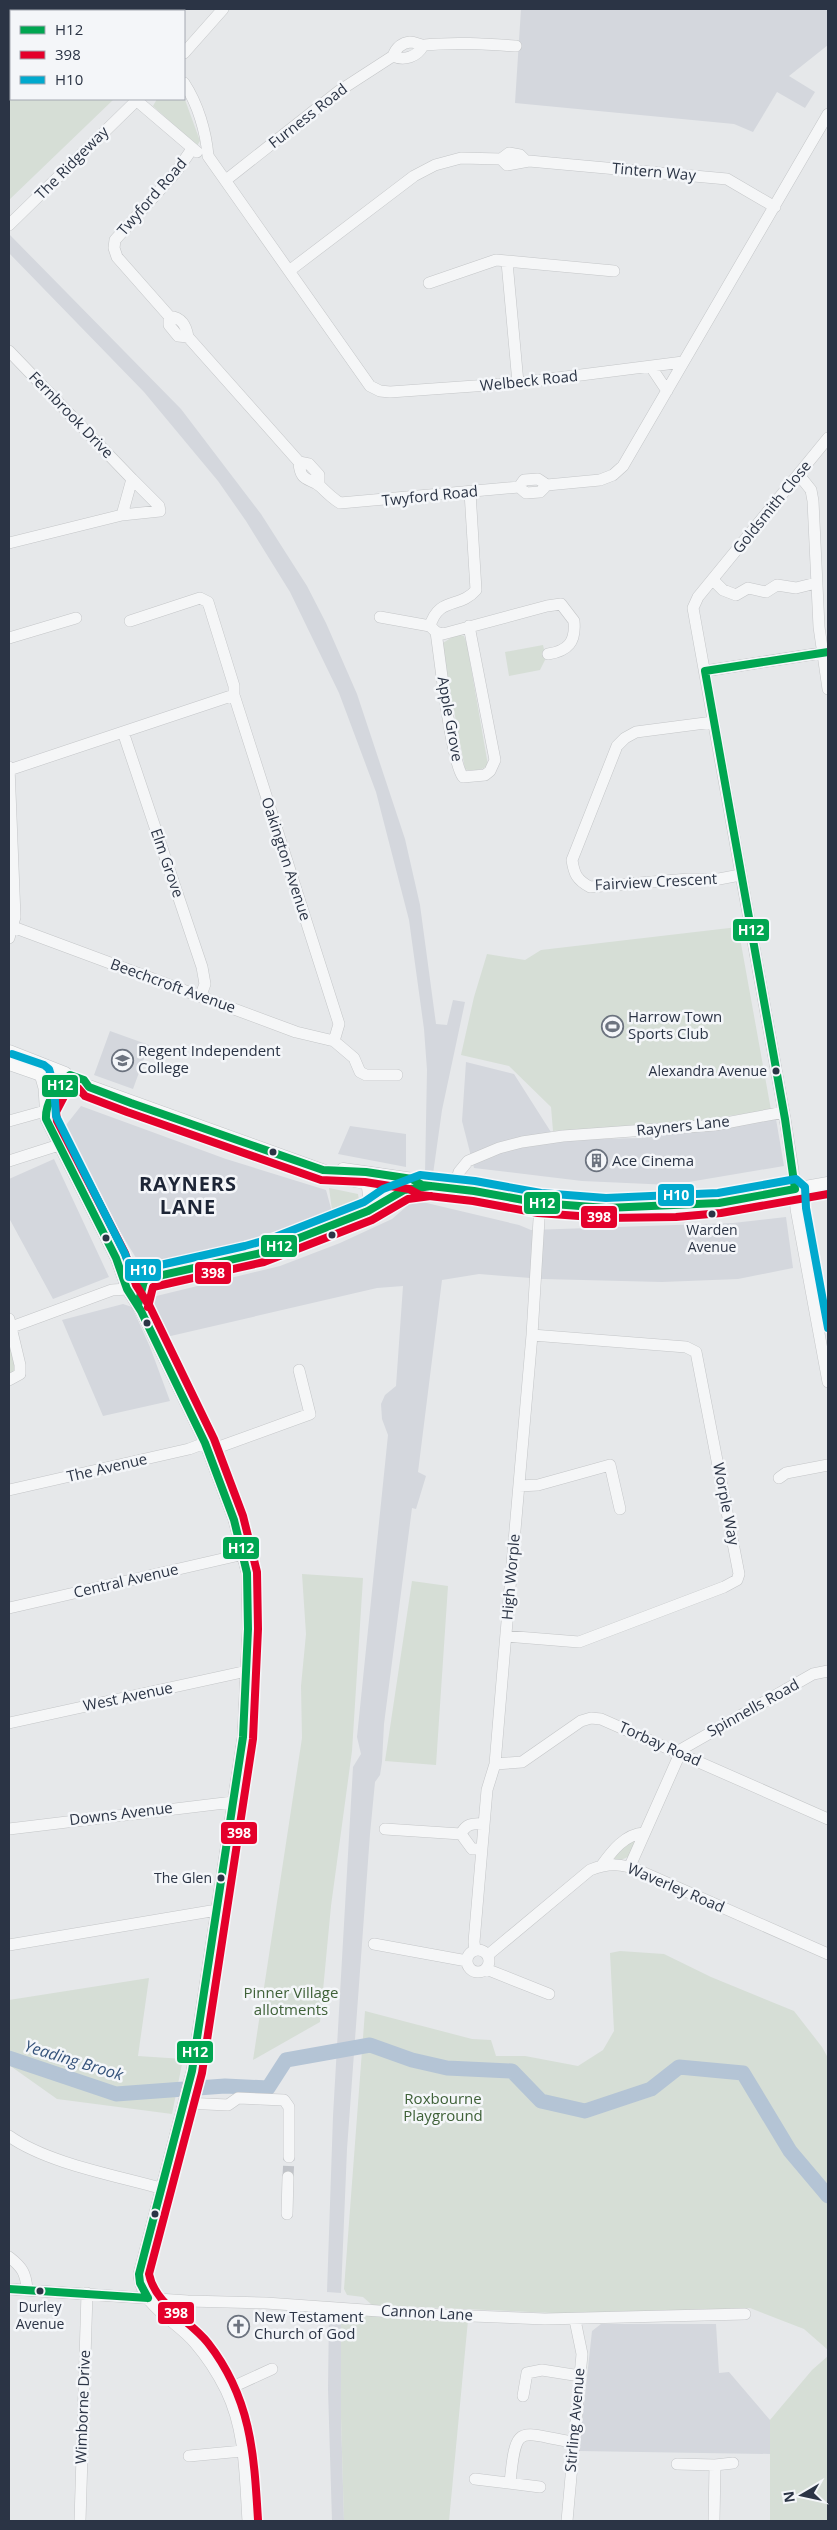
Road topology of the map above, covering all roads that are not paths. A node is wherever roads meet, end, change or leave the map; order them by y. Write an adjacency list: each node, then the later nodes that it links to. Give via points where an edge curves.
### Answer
1 (223, 9): 3 (street)
2 (516, 46): 10 (street, Furness Road, via 436,43 423,46 410,42 401,45 393,56 339,91)
3 (185, 52)
4 (185, 85): 9 (street, Welbeck Road, via 207,139)
5 (136, 100): 12 (street, The Ridgeway)
6 (138, 100): 8 (street, Welbeck Road)
7 (828, 114): 11 (street)
8 (192, 149): 9 (street, Welbeck Road); 25 (street, Twyford Road, via 176,172 115,240 117,257 169,316 178,317 187,327 188,337 299,462 309,464 319,475 319,485 335,500 349,504)
9 (208, 156): 10 (street, Welbeck Road)
10 (226, 180): 14 (street, Welbeck Road, via 257,228)
11 (775, 207): 14 (street, Tintern Way, via 727,178 526,160 514,153 501,159 461,158 435,165 414,176); 18 (street)
12 (9, 225)
13 (507, 262): 15 (street); 16 (street, via 488,262); 20 (street)
14 (290, 270): 20 (street, Welbeck Road, via 370,386 380,391)
15 (614, 271)
16 (429, 283)
17 (9, 351): 24 (street, Fernbrook Drive)
18 (683, 362): 19 (street, Welbeck Road); 21 (street, Twyford Road)
19 (651, 367): 20 (street, Welbeck Road); 21 (street)
20 (518, 383)
21 (667, 391): 25 (street, Twyford Road, via 623,466 613,475 600,480 547,485 538,479 524,480 518,488)
22 (828, 438): 23 (street, Goldsmith Close)
23 (798, 475): 28 (street, Goldsmith Close); 29 (street, via 811,490)
24 (132, 479): 26 (street); 26 (street, Fernbrook Drive, via 159,506 160,511)
25 (470, 492): 34 (street, via 476,590 470,596 436,611)
26 (122, 515): 27 (street, Fernbrook Drive)
27 (9, 543)
28 (714, 578): 29 (street, via 723,590 736,595 748,588 766,592 778,585 796,588); 38 (street, Goldsmith Close, via 696,599 693,608)
29 (816, 584): 36 (street)
30 (380, 617): 34 (street)
31 (76, 618): 35 (street)
32 (130, 621): 40 (street, Oakington Avenue, via 200,598 208,602)
33 (469, 626): 34 (street, via 448,633); 34 (street, Apple Grove, via 495,760 490,771 477,776 462,777 460,774); 37 (street, via 561,604 574,621 574,638 565,650)
34 (433, 629)
35 (9, 638)
36 (825, 653): 38 (street); 39 (street)
37 (548, 654)
38 (705, 671): 41 (street)
39 (828, 689)
40 (234, 695): 42 (street); 48 (street, Oakington Avenue, via 339,1024)
41 (713, 722): 44 (street); 44 (street, Fairview Crescent, via 636,732 617,746 574,852 574,873 580,882 590,887)
42 (123, 732): 43 (street); 47 (street, Elm Grove, via 202,967 204,984)
43 (9, 769): 45 (street)
44 (740, 875): 55 (street)
45 (13, 927): 46 (street); 47 (street, Beechcroft Avenue)
46 (9, 938)
47 (201, 996): 48 (street, Beechcroft Avenue, via 296,1032)
48 (334, 1041): 52 (street, via 347,1051 360,1072)
49 (9, 1052): 53 (main road)
50 (9, 1063): 51 (main road)
51 (40, 1074): 53 (main road); 54 (street)
52 (397, 1076)
53 (66, 1079): 54 (street); 59 (main road, via 81,1088 89,1087)
54 (45, 1111): 56 (street); 57 (street)
55 (784, 1112): 64 (street, Rayners Lane, via 716,1124 522,1142 468,1161 459,1172); 65 (street)
56 (9, 1121)
57 (59, 1145): 58 (street); 68 (street)
58 (9, 1160)
59 (323, 1170): 60 (main road); 61 (main road)
60 (358, 1172): 61 (street); 63 (main road, via 412,1180)
61 (367, 1184): 63 (main road); 67 (street, via 369,1199)
62 (828, 1184): 65 (main road)
63 (417, 1186): 64 (main road); 67 (street)
64 (454, 1189): 66 (main road)
65 (795, 1189): 66 (main road, via 720,1203 675,1207 606,1208); 74 (street)
66 (540, 1203): 76 (street, High Worple)
67 (358, 1214): 69 (street, via 248,1256)
68 (121, 1272): 69 (street); 70 (street); 71 (street)
69 (146, 1280): 70 (street); 72 (street)
70 (126, 1289): 71 (street); 72 (street)
71 (112, 1290): 75 (street)
72 (138, 1305): 80 (street)
73 (828, 1316): 74 (street)
74 (816, 1319): 79 (street)
75 (10, 1324): 78 (street, via 20,1374)
76 (532, 1335): 83 (street, High Worple); 88 (street, Worple Way, via 686,1347 696,1352 739,1574 737,1580 724,1587 579,1642)
77 (299, 1370): 80 (street, The Avenue, via 311,1418)
78 (9, 1380)
79 (828, 1382)
80 (206, 1447): 84 (street, The Avenue); 86 (street)
81 (828, 1465): 82 (street, via 786,1473)
82 (779, 1478)
83 (519, 1486): 85 (street, via 538,1486 610,1465); 88 (street, High Worple)
84 (9, 1490)
85 (620, 1509)
86 (244, 1554): 87 (street, Central Avenue); 89 (street, via 249,1599)
87 (9, 1608)
88 (506, 1636): 93 (street, High Worple)
89 (246, 1672): 91 (street, West Avenue); 94 (street)
90 (828, 1672): 92 (street, Spinnells Road, via 813,1674 688,1744)
91 (9, 1723)
92 (680, 1753): 93 (street, Torbay Road, via 601,1719 591,1718 581,1721 522,1762); 95 (street, Torbay Road); 99 (street, Spinnells Road)
93 (495, 1764): 96 (street, High Worple, via 487,1790)
94 (233, 1802): 97 (street, Downs Avenue); 104 (street)
95 (828, 1819)
96 (483, 1824): 100 (street, via 471,1823); 101 (street, High Worple)
97 (9, 1829)
98 (384, 1829): 100 (street)
99 (644, 1833): 102 (street, via 628,1838); 103 (street, Spinnells Road)
100 (461, 1834): 101 (street, via 472,1848)
101 (481, 1849): 107 (street, High Worple)
102 (602, 1865): 103 (street, Waverley Road); 109 (street, via 590,1870)
103 (630, 1866): 108 (street, Waverley Road)
104 (217, 1910): 106 (street); 113 (street)
105 (374, 1944): 110 (street)
106 (9, 1945)
107 (475, 1950): 109 (street); 110 (street)
108 (828, 1954)
109 (488, 1955): 111 (street)
110 (467, 1961): 111 (street, via 468,1967 474,1971)
111 (486, 1969): 112 (street)
112 (548, 1994)
113 (186, 2094): 115 (street, via 228,2105 238,2098 284,2100 288,2103); 117 (street)
114 (9, 2136): 117 (street, via 19,2144 46,2155)
115 (289, 2157)
116 (288, 2177): 118 (street)
117 (160, 2188): 123 (street, via 139,2274)
118 (287, 2214)
119 (9, 2257): 121 (street, via 21,2266)
120 (9, 2289): 121 (street, Cannon Lane)
121 (27, 2290): 122 (street, Cannon Lane)
122 (87, 2293): 123 (street, Cannon Lane); 139 (street, Wimborne Drive)
123 (148, 2298): 125 (street, Cannon Lane); 128 (street, via 195,2343)
124 (745, 2314): 125 (street, Cannon Lane)
125 (575, 2320): 127 (street, Stirling Avenue, via 582,2354)
126 (272, 2368): 128 (street)
127 (580, 2376): 129 (street, via 542,2370 527,2372); 130 (street, Stirling Avenue)
128 (226, 2390): 131 (street, via 237,2417)
129 (523, 2396)
130 (573, 2442): 137 (street, via 525,2434 518,2438 514,2444); 141 (street, Stirling Avenue)
131 (242, 2451): 132 (street); 140 (street)
132 (189, 2456)
133 (733, 2463): 135 (street)
134 (677, 2464): 135 (street)
135 (715, 2465): 142 (street)
136 (474, 2479): 137 (street)
137 (510, 2482): 138 (street)
138 (540, 2487)
139 (80, 2521)
140 (248, 2521)
141 (567, 2521)
142 (714, 2521)

